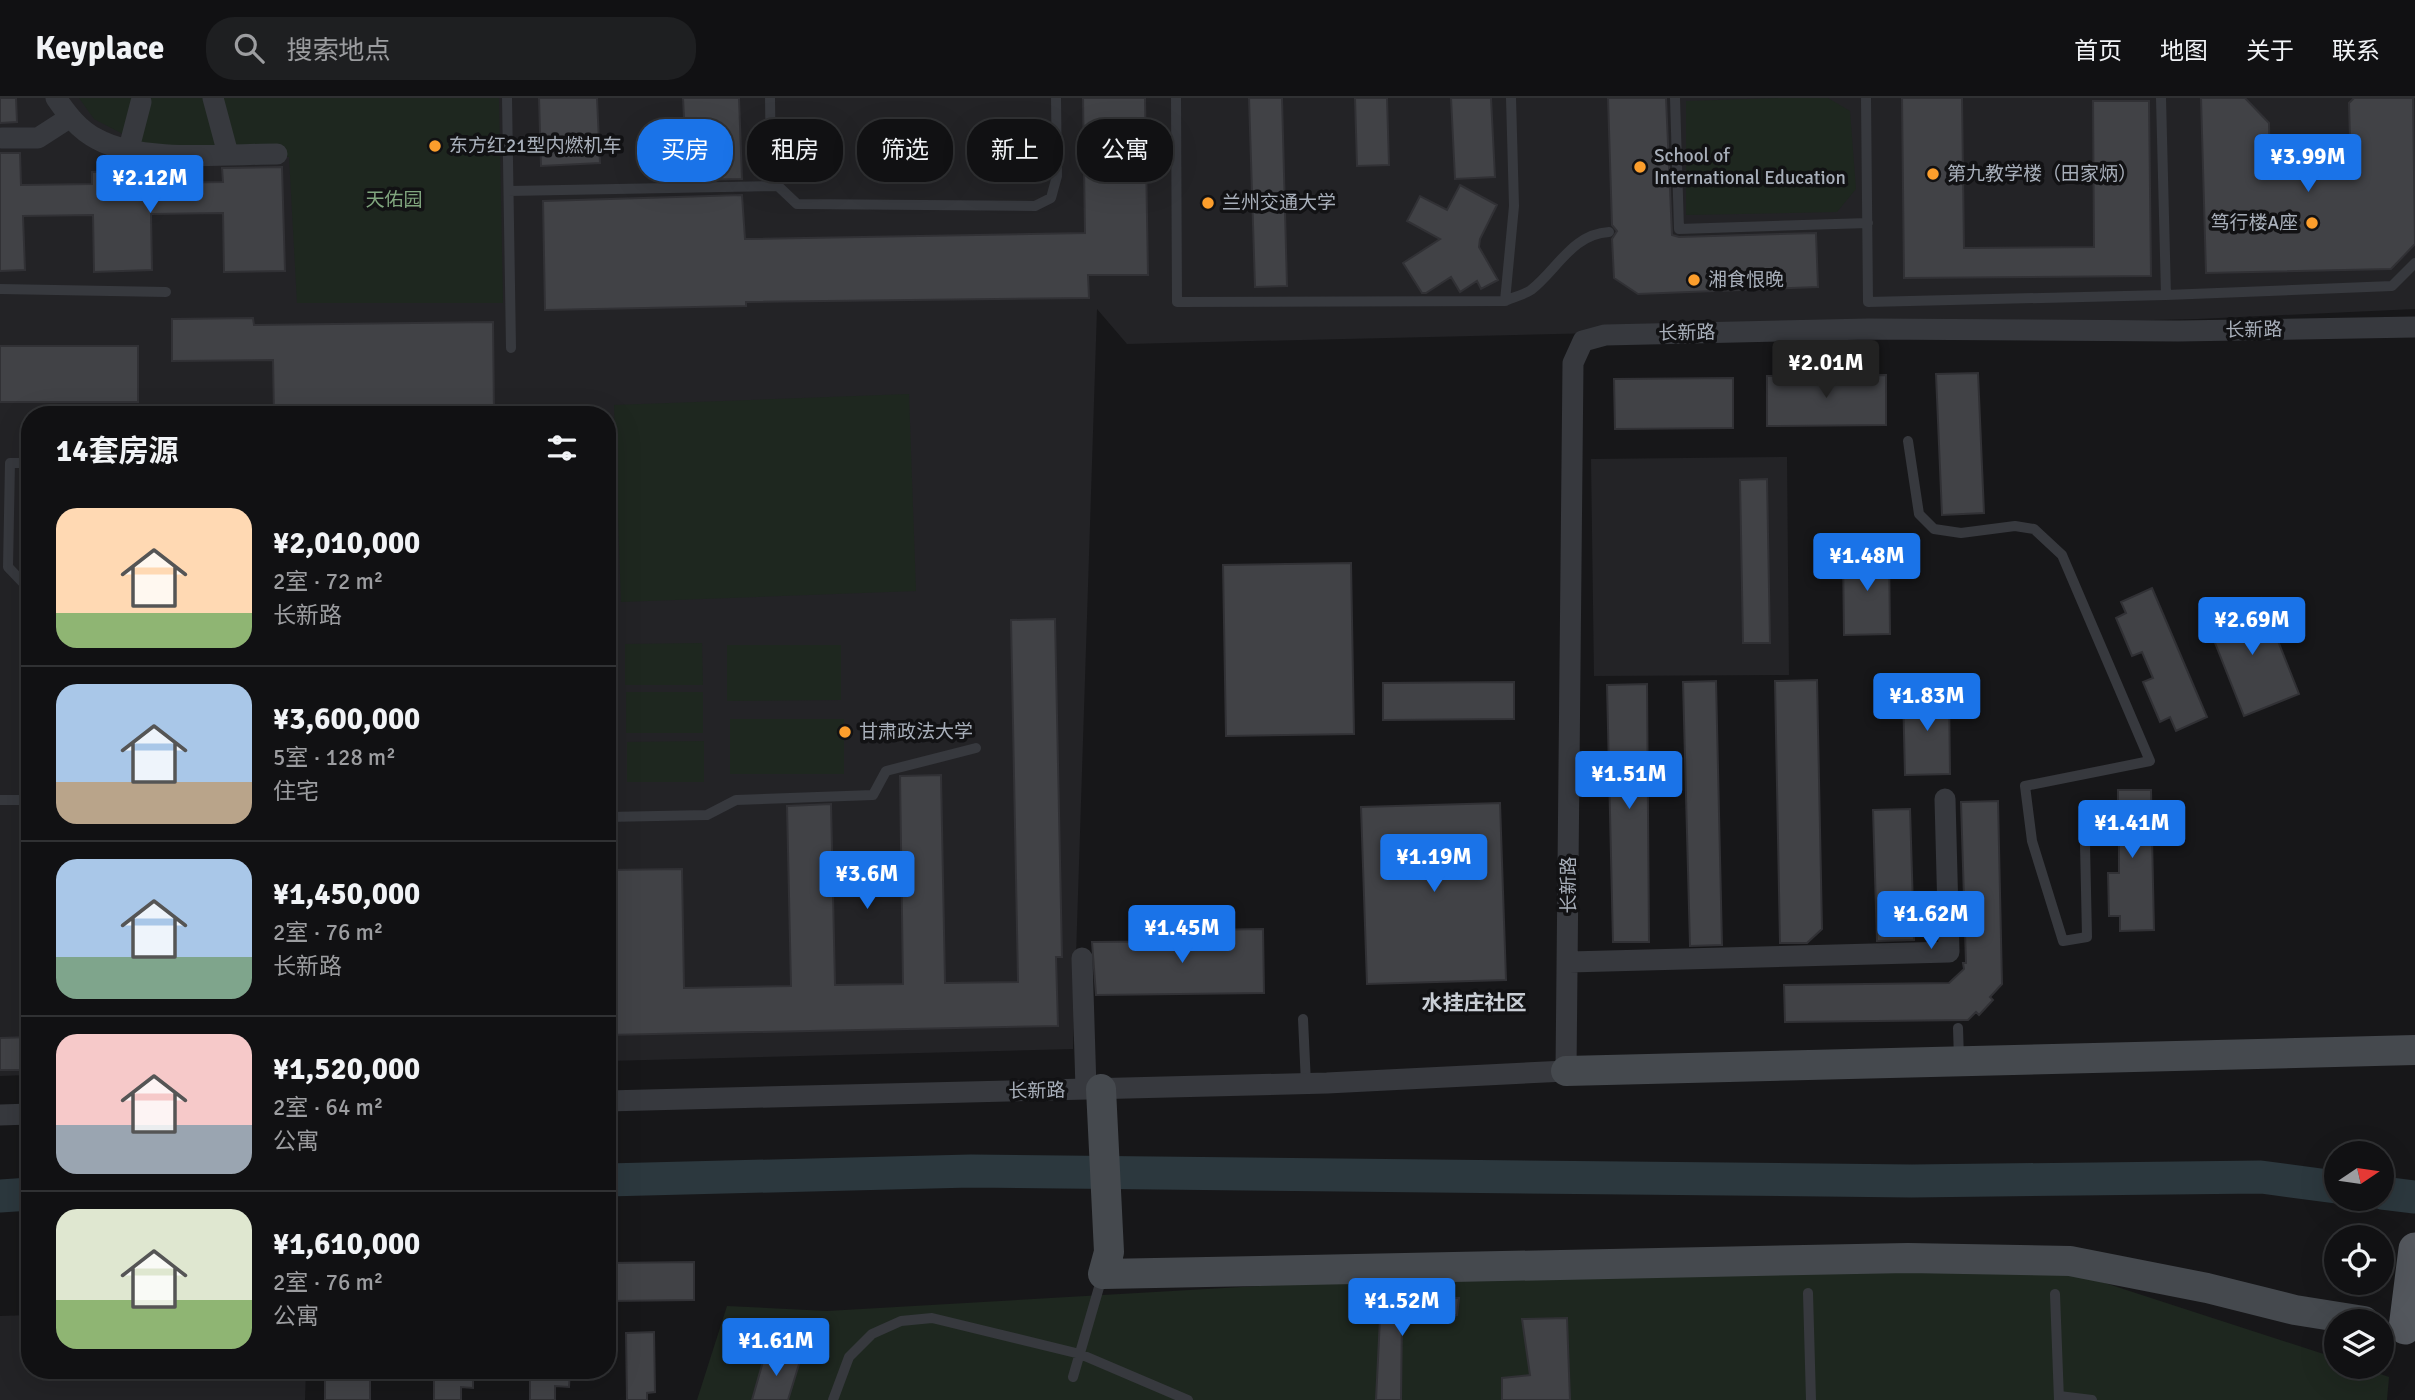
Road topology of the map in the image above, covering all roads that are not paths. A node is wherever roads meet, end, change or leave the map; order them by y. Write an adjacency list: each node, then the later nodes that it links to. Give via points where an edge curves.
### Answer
1 (56, 98): 12 (street)
2 (212, 98): 15 (street)
3 (508, 98): 18 (lane)
4 (770, 98): 17 (lane, via 771,170)
5 (1056, 98): 17 (lane, via 1057,176 1051,198 1035,206 797,204)
6 (1176, 98): 25 (lane, via 1177,302)
7 (1511, 98): 25 (lane, via 1514,206)
8 (1675, 98): 19 (lane, via 1677,229)
9 (1866, 98): 19 (lane)
10 (2161, 98): 24 (lane)
11 (141, 102): 14 (street)
12 (69, 118): 13 (street, via 38,138); 14 (street, via 96,139)
13 (2, 138)
14 (128, 152): 15 (street)
15 (228, 154): 16 (street)
16 (277, 154)
17 (778, 186): 18 (lane)
18 (509, 191): 27 (lane)
19 (1868, 223): 24 (lane, via 1868,302)
20 (1609, 232): 25 (lane, via 1576,243 1529,292)
21 (2415, 263): 24 (lane, via 2392,286)
22 (0, 289): 23 (lane)
23 (166, 292)
24 (2166, 296)
25 (1505, 301)
26 (2415, 327): 38 (street, 长新路, via 1856,329 1605,335 1583,341 1573,363)
27 (511, 348)
28 (1908, 441): 36 (lane, via 1919,514 1934,529 1961,533 2015,526 2034,529 2062,555 2150,761 2025,786 2032,841 2063,941 2087,937)
29 (21, 463): 30 (lane, via 10,463 8,568)
30 (21, 581)
31 (976, 748): 35 (lane, via 886,771 873,796 736,800 707,815)
32 (1945, 799): 38 (street, via 1949,952)
33 (0, 800): 34 (lane)
34 (21, 800)
35 (616, 817)
36 (2085, 844)
37 (1082, 958): 45 (street)
38 (1569, 962): 43 (street, 长新路)
39 (1303, 1019): 44 (lane)
40 (1958, 1028): 42 (lane)
41 (2415, 1051): 42 (street)
42 (1959, 1062): 43 (street)
43 (1566, 1072): 44 (street, 长新路)
44 (1306, 1084): 45 (street, 长新路)
45 (1093, 1089): 46 (street, 长新路); 51 (street, via 1104,1153 1109,1252)
46 (616, 1101)
47 (21, 1114): 48 (street)
48 (0, 1115)
49 (2415, 1249): 50 (main road)
50 (2414, 1258): 55 (main road)
51 (1103, 1274): 54 (street, via 1908,1258 2070,1261); 56 (lane)
52 (1808, 1293): 61 (lane)
53 (2055, 1294): 58 (lane)
54 (2324, 1315)
55 (2401, 1327)
56 (1080, 1354): 57 (lane); 59 (lane, via 932,1318 901,1321 872,1334 849,1357); 60 (lane)
57 (1073, 1377)
58 (2059, 1398): 62 (lane)
59 (833, 1400)
60 (1188, 1400)
61 (1811, 1400)
62 (2092, 1400)

